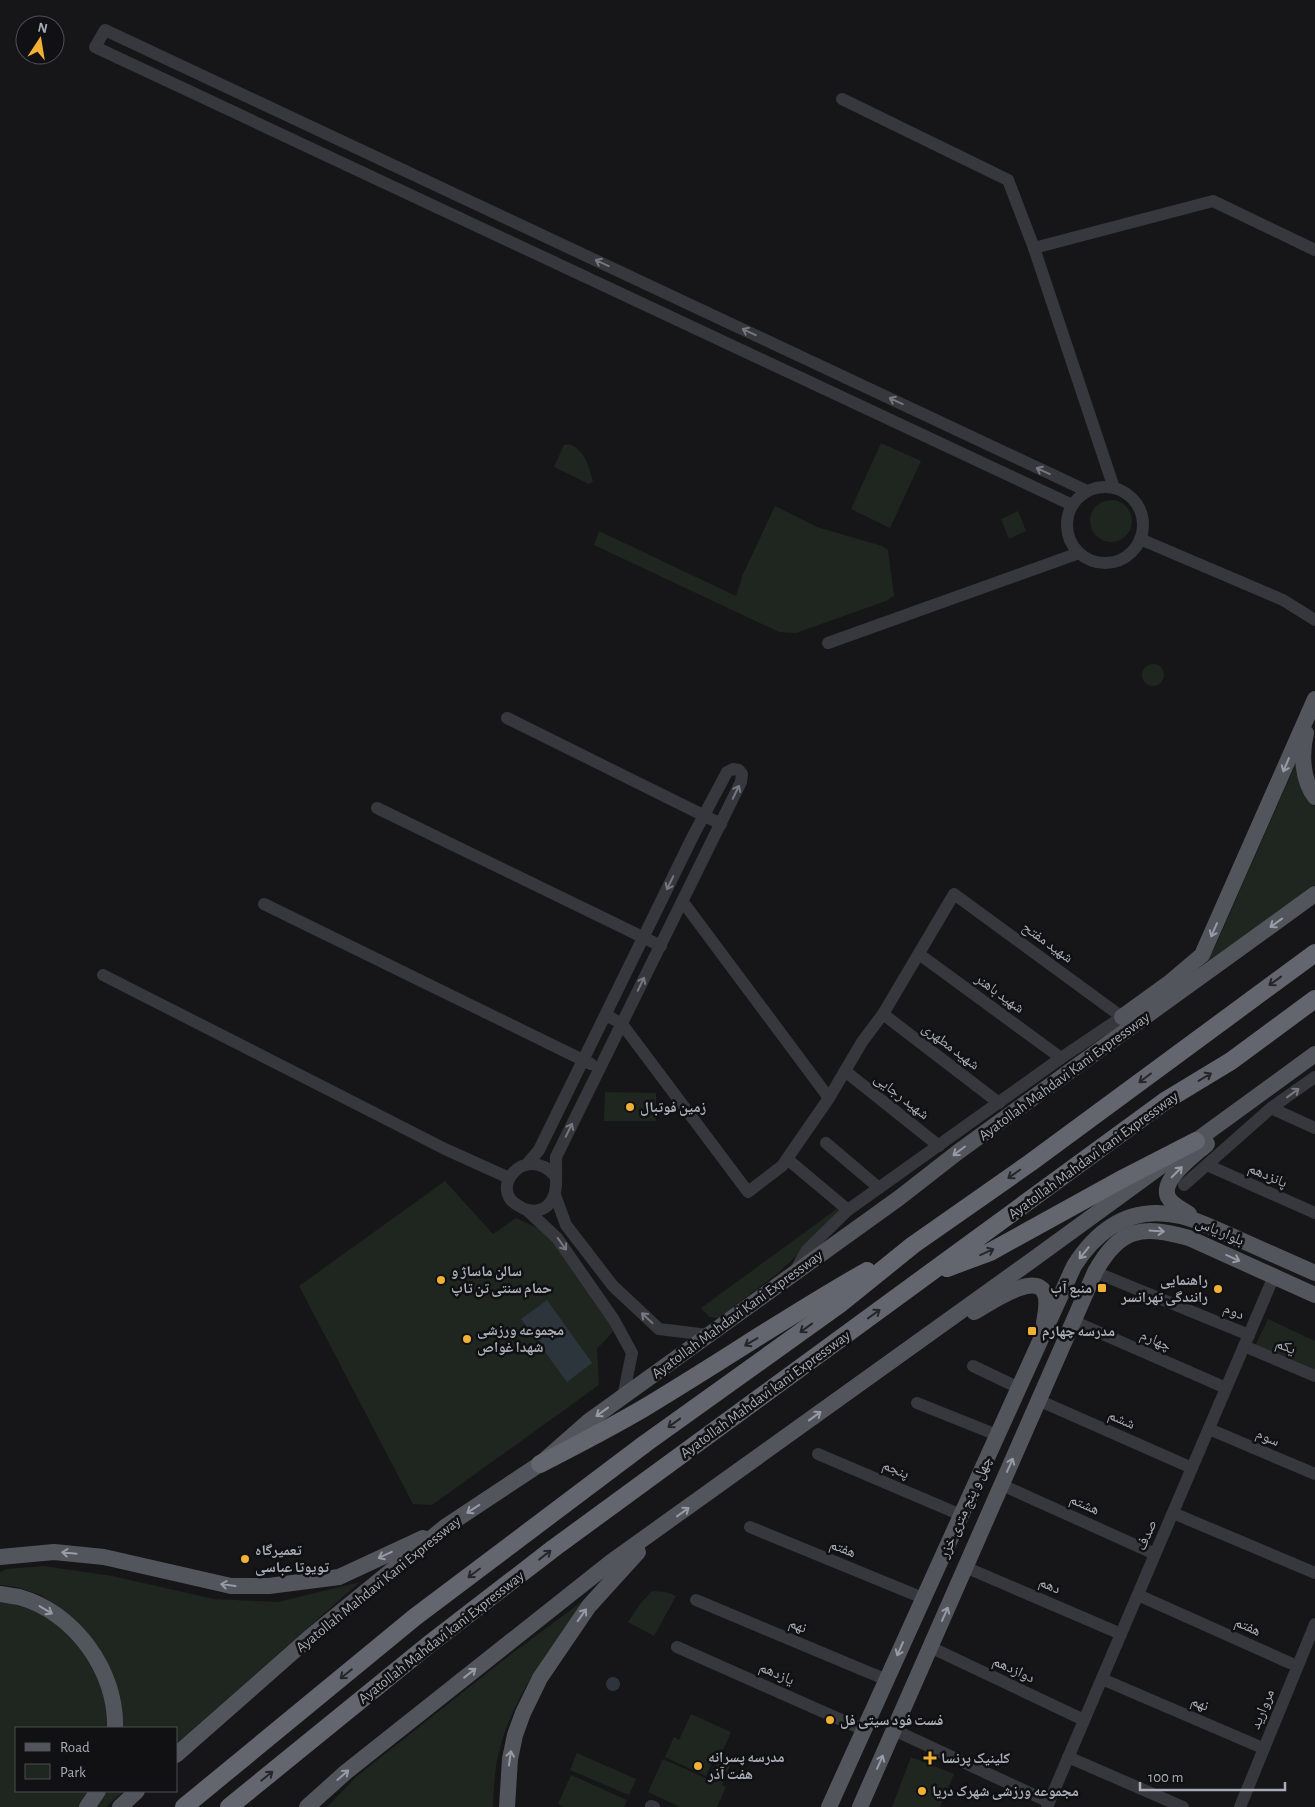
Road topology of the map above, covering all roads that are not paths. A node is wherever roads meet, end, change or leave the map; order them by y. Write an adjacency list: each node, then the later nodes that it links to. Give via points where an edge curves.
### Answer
1 (842, 100): 2 (street, via 1008,180)
2 (1034, 248): 3 (street, via 1213,201); 4 (street)
3 (1315, 250)
4 (1114, 488): 5 (street, via 1102,487); 7 (street, via 1135,502 1141,514)
5 (1087, 492): 6 (street); 6 (street, one-way to 6, via 104,30 95,46)
6 (1072, 505): 8 (street, via 1067,517 1067,530)
7 (1140, 539): 8 (street, via 1133,550 1113,562 1089,560); 9 (street, via 1283,600)
8 (1079, 553): 10 (street)
9 (1315, 620)
10 (828, 643)
11 (1314, 702): 13 (main road, via 1303,758 1306,776); 26 (main road, one-way to 26, via 1202,955)
12 (507, 718): 15 (street)
13 (1315, 796)
14 (377, 808): 20 (street)
15 (704, 815): 16 (street); 16 (street, one-way to 15, via 742,779 739,770 727,772); 20 (street, one-way to 20)
16 (721, 824): 18 (street)
17 (1315, 894): 25 (main road, Ayatollah Mahdavi Kani Expressway, one-way to 25)
18 (683, 902): 21 (street); 39 (street)
19 (264, 904): 35 (street)
20 (643, 938): 21 (street); 29 (street)
21 (661, 946): 32 (street, one-way to 21)
22 (1315, 953): 63 (highway, Ayatollah Mahdavi Kani Expressway, one-way to 63)
23 (919, 954): 28 (street); 30 (street, شهید مفتح, via 954,894); 34 (street, شهید باهنر)
24 (103, 975): 51 (street, via 445,1149)
25 (1182, 990): 26 (main road); 31 (main road, Ayatollah Mahdavi Kani Expressway)
26 (1150, 997): 30 (main road); 31 (main road)
27 (1315, 999): 67 (highway, Ayatollah Mahdavi kani Expressway, one-way to 27, via 1165,1101 1231,1061)
28 (883, 1014): 39 (street, via 862,1042); 40 (street, شهید مطهری)
29 (606, 1015): 32 (street); 35 (street)
30 (1122, 1016): 34 (street)
31 (1139, 1022): 65 (main road, Ayatollah Mahdavi Kani Expressway, one-way to 65)
32 (622, 1024): 36 (street); 39 (street, via 748,1192 782,1166)
33 (1315, 1054): 41 (main road)
34 (1061, 1058): 40 (street)
35 (583, 1060): 36 (street); 48 (street, via 539,1150)
36 (600, 1068): 50 (street, one-way to 36, via 556,1157)
37 (845, 1071): 46 (street, شهید رجایی)
38 (1315, 1077): 42 (street, one-way to 38)
39 (829, 1098)
40 (999, 1103): 46 (street)
41 (1245, 1105): 44 (main road); 60 (main road, one-way to 41, via 1174,1204 1168,1198 1167,1185 1175,1173)
42 (1272, 1108): 43 (street); 49 (street)
43 (1315, 1128)
44 (1196, 1141): 67 (highway, one-way to 44, via 990,1252); 74 (main road)
45 (826, 1143): 53 (street)
46 (939, 1146): 53 (street)
47 (792, 1163): 56 (street)
48 (528, 1164): 50 (street, via 548,1168); 51 (street, via 517,1168)
49 (1207, 1166): 52 (street); 57 (street, پانزدهم)
50 (555, 1176): 54 (street)
51 (509, 1178): 55 (street, via 507,1195 513,1203)
52 (1184, 1185)
53 (879, 1188): 56 (street)
54 (555, 1195): 55 (street, via 549,1205 538,1211); 72 (street, one-way to 54, via 659,1329 607,1279 566,1225)
55 (526, 1210): 79 (street, one-way to 79, via 557,1238 614,1320 632,1353)
56 (848, 1210): 65 (street, via 807,1250)
57 (1315, 1214)
58 (1194, 1220): 59 (main road, بلوار یاس, via 1166,1213 1144,1214); 60 (main road, بلوار یاس); 62 (main road, via 1184,1226)
59 (1120, 1221): 71 (main road, چهل و پنج متری خزر, one-way to 71, via 1099,1236 1080,1256)
60 (1213, 1228): 66 (main road, بلوار یاس)
61 (1125, 1237): 62 (main road, بلوار یاس, one-way to 62, via 1153,1230); 64 (main road, چهل و پنج متری خزر, via 1113,1245)
62 (1188, 1238): 68 (main road, بلوار یاس, one-way to 68)
63 (913, 1245): 85 (highway, one-way to 85, via 822,1296 642,1409); 121 (highway, Ayatollah Mahdavi Kani Expressway, one-way to 121, via 840,1304 646,1443 416,1617)
64 (1095, 1272): 70 (main road, چهل و پنج متری خزر); 73 (street, دوم)
65 (794, 1273): 72 (main road, Ayatollah Mahdavi Kani Expressway)
66 (1315, 1273)
67 (926, 1276): 122 (highway, Ayatollah Mahdavi kani Expressway, one-way to 67, via 554,1548)
68 (1274, 1276): 69 (main road, بلوار یاس); 73 (street, صدف)
69 (1315, 1295)
70 (1073, 1321): 78 (street, چهارم); 80 (main road, چهل و پنج متری خزر)
71 (1044, 1334): 74 (main road, via 1044,1292 1030,1285); 77 (main road, چهل و پنج متری خزر)
72 (708, 1335): 79 (main road, Ayatollah Mahdavi Kani Expressway)
73 (1247, 1341): 76 (street, یکم); 78 (street, صدف)
74 (908, 1348): 93 (main road, one-way to 74)
75 (973, 1366): 77 (street)
76 (1315, 1376)
77 (1019, 1388): 83 (main road, چهل و پنج متری خزر)
78 (1226, 1388): 82 (street, صدف)
79 (623, 1397): 85 (main road, Ayatollah Mahdavi Kani Expressway, one-way to 85, via 589,1421)
80 (1038, 1400): 86 (street, ششم); 88 (main road, چهل و پنج متری خزر, one-way to 80)
81 (918, 1404): 83 (street)
82 (1209, 1429): 86 (street, صدف); 87 (street, سوم)
83 (997, 1435): 90 (main road, چهل و پنج متری خزر)
84 (818, 1454): 90 (street, پنجم)
85 (540, 1464): 91 (main road, Ayatollah Mahdavi Kani Expressway, one-way to 91)
86 (1192, 1468): 89 (street, صدف)
87 (1315, 1474)
88 (1002, 1484): 94 (street, هشتم); 96 (main road, چهل و پنج متری خزر)
89 (1173, 1513): 94 (street, صدف); 97 (street)
90 (961, 1515): 100 (main road, چهل و پنج متری خزر)
91 (445, 1527): 95 (main road, one-way to 95, via 338,1577 270,1586 230,1586 104,1557 54,1552); 114 (main road, Ayatollah Mahdavi Kani Expressway, via 310,1637)
92 (750, 1527): 100 (street, هفتم)
93 (656, 1531): 123 (main road, one-way to 93, via 505,1645); 124 (main road, one-way to 93, via 515,1735 540,1678 588,1606)
94 (1155, 1554): 99 (street, صدف)
95 (0, 1557)
96 (965, 1567): 103 (street, دهم); 105 (main road, چهل و پنج متری خزر, one-way to 96)
97 (1315, 1573)
98 (0, 1594): 110 (main road, one-way to 110, via 42,1607 83,1639 108,1681)
99 (1138, 1595): 103 (street, صدف); 106 (street, هفتم)
100 (923, 1598): 108 (main road, چهل و پنج متری خزر, one-way to 108)
101 (696, 1600): 108 (street, نهم)
102 (1315, 1624): 128 (street, مروارید)
103 (1121, 1634): 107 (street, صدف)
104 (677, 1647): 111 (street, یازدهم)
105 (930, 1647): 109 (street, دوازدهم); 112 (main road, چهل و پنج متری خزر)
106 (1290, 1663)
107 (1102, 1679): 109 (street, صدف); 113 (street, نهم)
108 (886, 1680): 111 (main road, چهل و پنج متری خزر)
109 (1084, 1720): 115 (street, صدف)
110 (115, 1727)
111 (864, 1730): 125 (main road, چهل و پنج متری خزر)
112 (894, 1730): 118 (street); 126 (main road, چهل و پنج متری خزر, one-way to 112)
113 (1258, 1746)
114 (178, 1753)
115 (1068, 1757): 118 (street, صدف); 127 (street)
116 (97, 1792): 119 (main road)
117 (136, 1792): 120 (main road)
118 (1048, 1804)
119 (87, 1807)
120 (120, 1807)
121 (184, 1807)
122 (229, 1807)
123 (307, 1807)
124 (507, 1807)
125 (829, 1807)
126 (860, 1807)
127 (1183, 1807)
128 (1240, 1807)

